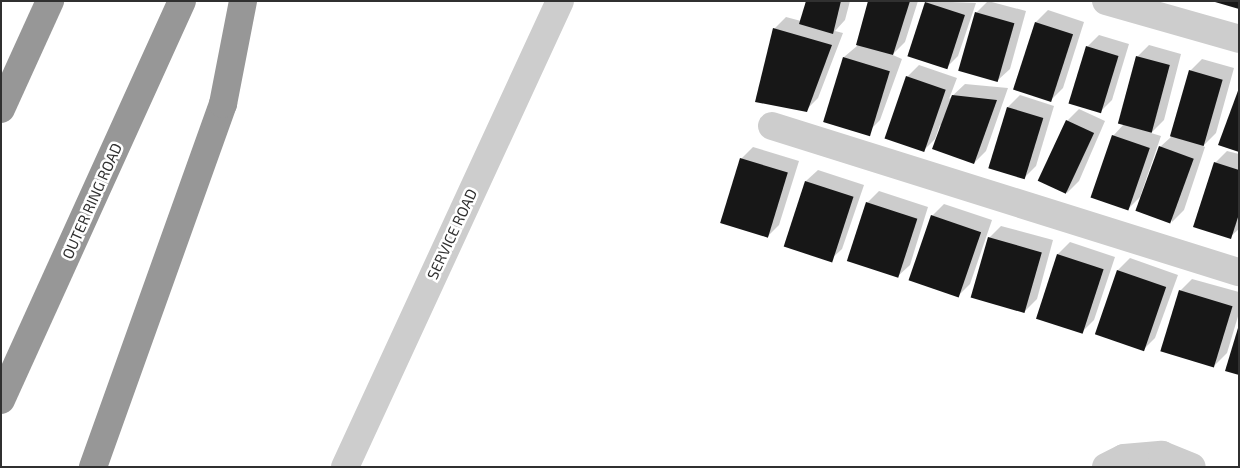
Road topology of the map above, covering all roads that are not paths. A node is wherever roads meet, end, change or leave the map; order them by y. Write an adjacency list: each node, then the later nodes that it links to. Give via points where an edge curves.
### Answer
1 (50, 1): 7 (highway)
2 (182, 1): 10 (highway, OUTER RING ROAD)
3 (243, 1): 11 (highway, via 223,104)
4 (560, 1): 12 (street, SERVICE ROAD)
5 (1106, 1): 6 (street)
6 (1239, 39)
7 (1, 109)
8 (772, 126): 9 (street)
9 (1239, 272)
10 (1, 400)
11 (93, 467)
12 (345, 467)
13 (1106, 467): 14 (street, via 1124,458 1162,455)
14 (1192, 467)

